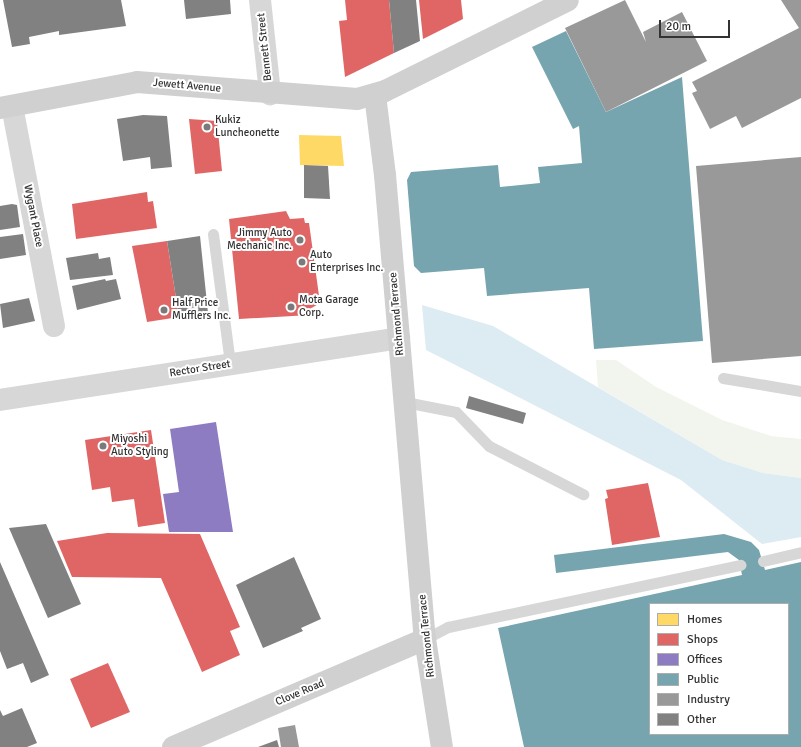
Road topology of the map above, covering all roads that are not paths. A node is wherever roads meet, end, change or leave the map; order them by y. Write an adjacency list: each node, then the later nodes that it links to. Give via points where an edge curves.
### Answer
1 (260, 0): 3 (street, Bennett Street)
2 (568, 0): 4 (main road)
3 (270, 94): 4 (main road, Jewett Avenue, via 345,99); 5 (main road, Jewett Avenue, via 137,82)
4 (375, 95): 8 (main road, Richmond Terrace)
5 (6, 107): 7 (street, Wygant Place)
6 (213, 234): 9 (lane)
7 (54, 326)
8 (399, 338): 9 (street, Rector Street); 13 (main road, Richmond Terrace)
9 (230, 364): 12 (street, Rector Street)
10 (723, 378): 11 (lane)
11 (801, 391)
12 (0, 400)
13 (405, 402): 14 (lane, via 456,412 489,446); 18 (main road, Richmond Terrace)
14 (583, 494)
15 (801, 552): 16 (lane)
16 (763, 561)
17 (740, 565): 18 (lane, via 448,627)
18 (425, 639): 19 (main road, Clove Road); 20 (main road, Richmond Terrace)
19 (173, 747)
20 (442, 747)

